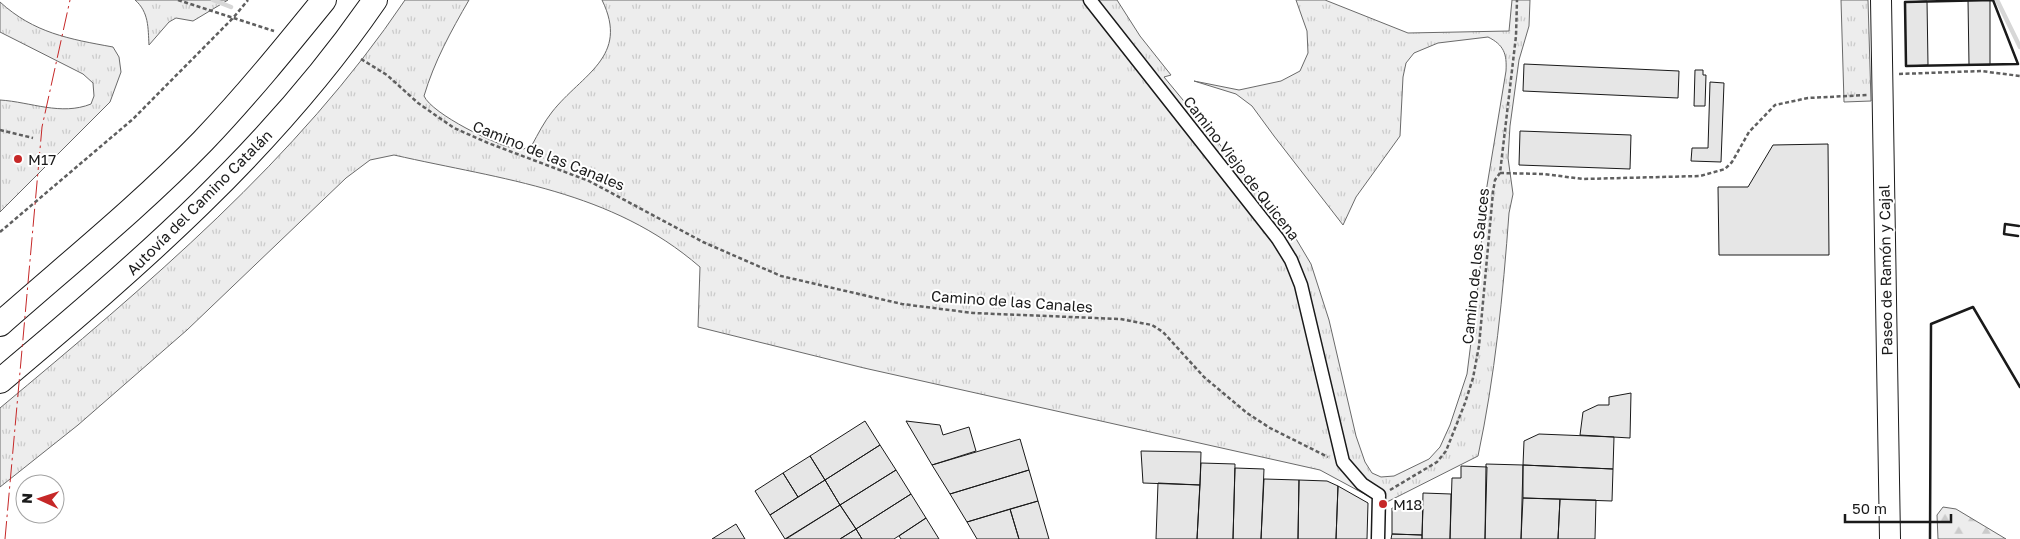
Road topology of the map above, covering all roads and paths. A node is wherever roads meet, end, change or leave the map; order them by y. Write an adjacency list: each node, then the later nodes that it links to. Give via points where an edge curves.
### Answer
1 (178, 0): 8 (path)
2 (248, 0): 8 (path)
3 (324, 0): 17 (highway, via 267,71 202,142)
4 (375, 0): 18 (highway, Autovía del Camino Catalán, via 328,66 208,197 134,268)
5 (1090, 0): 19 (street, Camino Viejo de Quicena, via 1291,260 1301,285)
6 (1517, 0): 15 (path, Camino de los Sauces, via 1516,36)
7 (1881, 0): 12 (main road, Paseo de Ramón y Cajal)
8 (233, 18): 9 (path); 16 (path, via 133,119)
9 (277, 32)
10 (361, 59): 19 (path, Camino de las Canales, via 387,75 418,103 454,128 589,181 703,242 781,276 870,298 920,306 973,313 1120,319 1152,325 1204,377 1247,413 1320,454)
11 (2020, 76): 12 (path, via 1981,71)
12 (1882, 85): 15 (path, via 1775,105 1749,132 1725,170 1700,176 1583,179); 22 (main road, Paseo de Ramón y Cajal)
13 (0, 130): 14 (path)
14 (34, 138)
15 (1500, 173): 20 (path, Camino de los Sauces, via 1493,192 1479,346 1465,404 1446,451 1437,462)
16 (0, 232)
17 (0, 324)
18 (0, 381)
19 (1343, 462): 20 (street, Camino Viejo de Quicena, via 1362,484)
20 (1380, 495): 21 (street)
21 (1378, 539)
22 (1890, 539)

